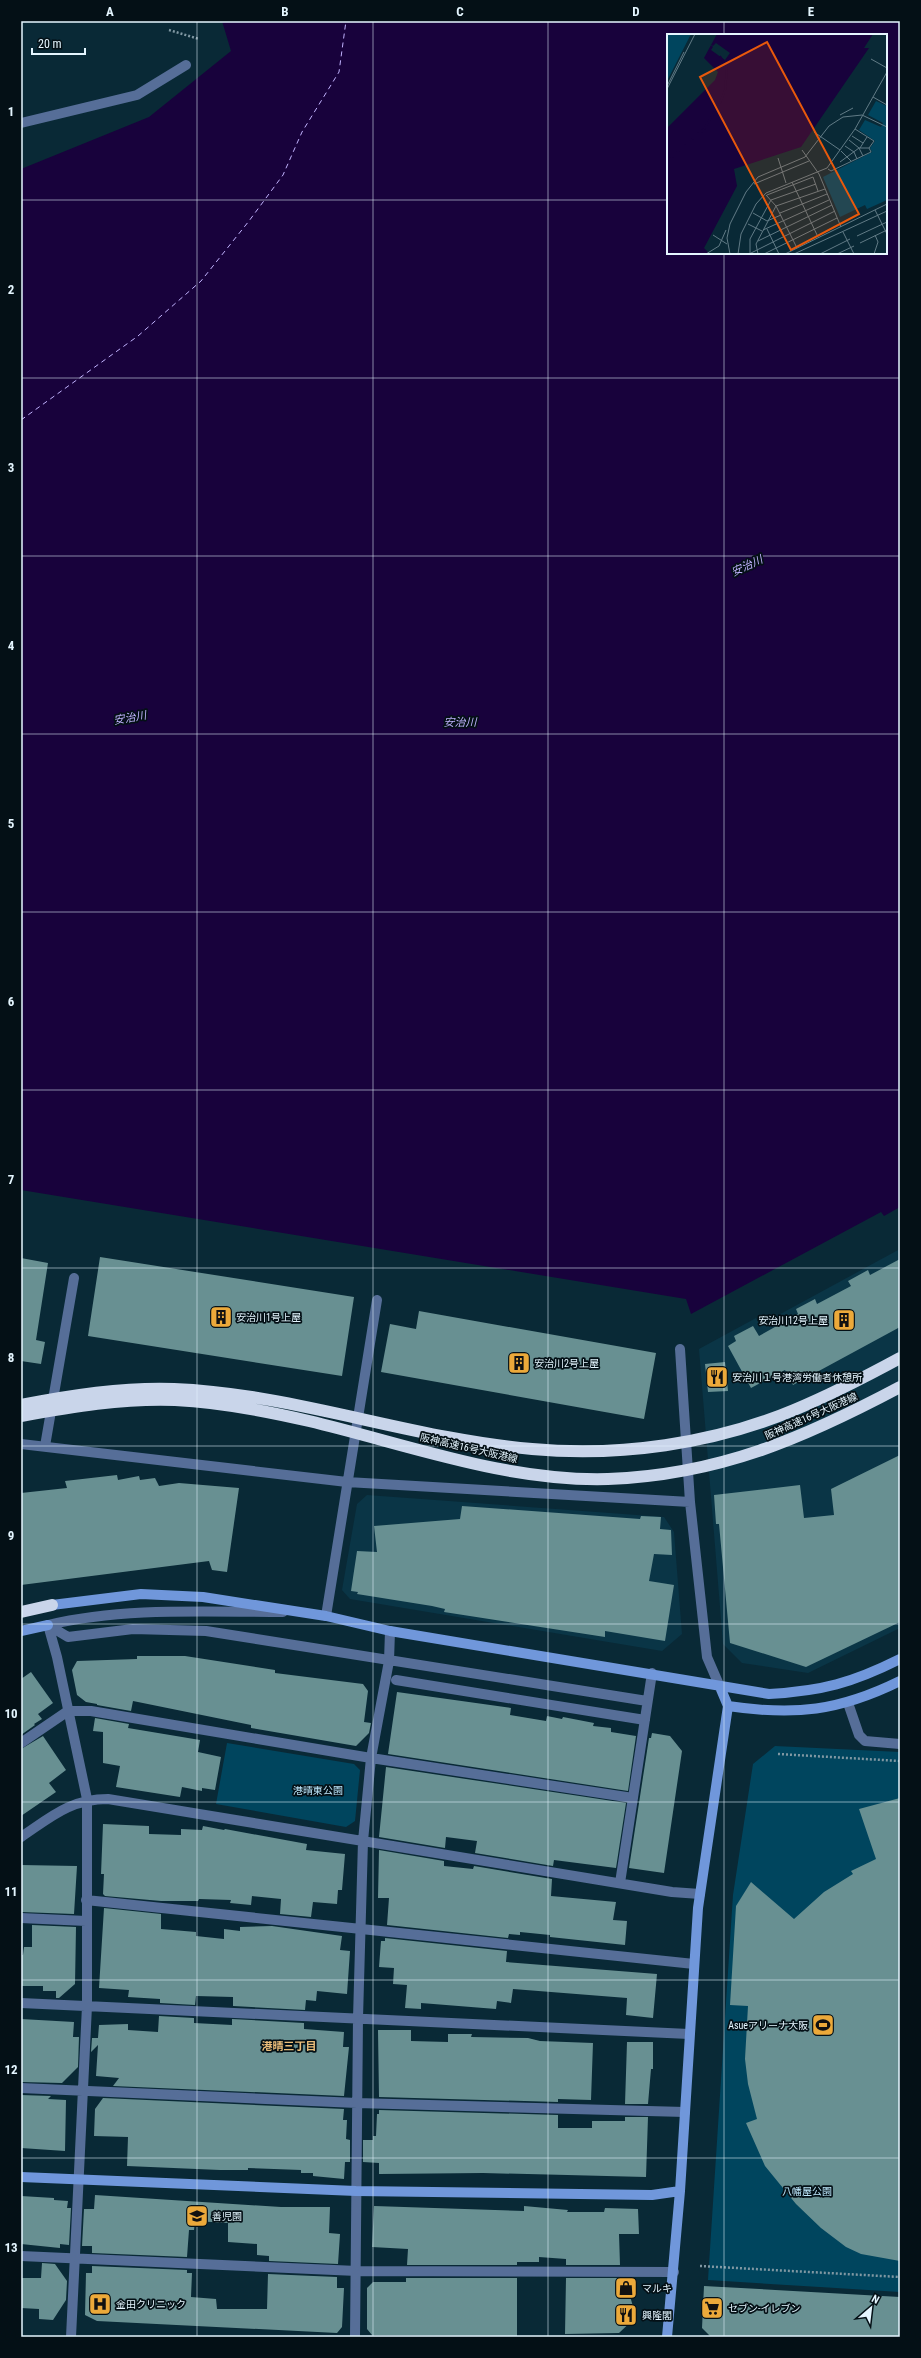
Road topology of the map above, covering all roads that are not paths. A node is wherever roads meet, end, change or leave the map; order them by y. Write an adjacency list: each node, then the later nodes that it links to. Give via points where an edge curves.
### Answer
1 (186, 65): 2 (street, via 137,95)
2 (21, 123)
3 (74, 1278): 11 (street)
4 (377, 1300): 12 (street)
5 (680, 1350): 13 (street)
6 (900, 1358): 8 (highway, 阪神高速16号大阪港線, bridge, via 813,1402 746,1427 674,1443 585,1451 484,1444 246,1396 173,1389 114,1391)
7 (900, 1387): 9 (highway, 阪神高速16号大阪港線, bridge, via 803,1435 738,1459 685,1471 606,1479 568,1478 489,1466 307,1421 241,1408 175,1400 111,1402)
8 (21, 1405)
9 (21, 1416)
10 (21, 1444): 11 (street)
11 (46, 1446): 12 (street)
12 (347, 1482): 13 (street); 17 (street)
13 (690, 1502): 26 (street, via 707,1657)
14 (52, 1605): 15 (highway); 16 (street, via 109,1597 176,1594)
15 (21, 1612)
16 (304, 1612): 17 (street); 18 (street, via 110,1615)
17 (326, 1616): 20 (street)
18 (48, 1625): 19 (street); 22 (street, via 68,1637 133,1629 206,1631); 30 (street)
19 (21, 1631)
20 (390, 1631): 22 (street); 23 (street)
21 (900, 1659): 26 (street, via 860,1678 820,1690 769,1694)
22 (389, 1661): 27 (street); 34 (street)
23 (652, 1673): 26 (street); 27 (street)
24 (396, 1680): 31 (street)
25 (900, 1681): 28 (street)
26 (720, 1687): 29 (street)
27 (647, 1701): 31 (street)
28 (848, 1703): 29 (street, via 784,1713); 33 (street, via 859,1734 865,1741)
29 (728, 1706): 40 (street)
30 (68, 1711): 32 (street); 34 (street, via 91,1711); 36 (street)
31 (644, 1720): 35 (street)
32 (21, 1743)
33 (900, 1744)
34 (371, 1758): 35 (street); 38 (street)
35 (633, 1798): 39 (street)
36 (87, 1799): 37 (street, via 60,1810); 38 (street, via 108,1799); 41 (street)
37 (21, 1837)
38 (363, 1841): 39 (street); 44 (street)
39 (620, 1883): 40 (street)
40 (700, 1894): 45 (street)
41 (86, 1900): 43 (street); 44 (street)
42 (21, 1918): 43 (street)
43 (86, 1921): 47 (street)
44 (360, 1929): 45 (street); 48 (street)
45 (694, 1964): 49 (street)
46 (21, 2003): 47 (street)
47 (87, 2006): 48 (street); 51 (street)
48 (358, 2018): 49 (street); 52 (street)
49 (690, 2034): 53 (street)
50 (21, 2088): 51 (street)
51 (83, 2090): 52 (street); 55 (street)
52 (357, 2103): 53 (street); 57 (street)
53 (685, 2112): 56 (street)
54 (21, 2177): 55 (street)
55 (77, 2179): 57 (street); 59 (street)
56 (680, 2191): 57 (street, via 652,2195); 61 (street)
57 (356, 2192): 60 (street)
58 (21, 2256): 59 (street)
59 (74, 2259): 60 (street); 62 (street)
60 (357, 2271): 61 (street); 63 (street)
61 (674, 2272): 64 (street)
62 (71, 2337)
63 (355, 2337)
64 (667, 2337)

